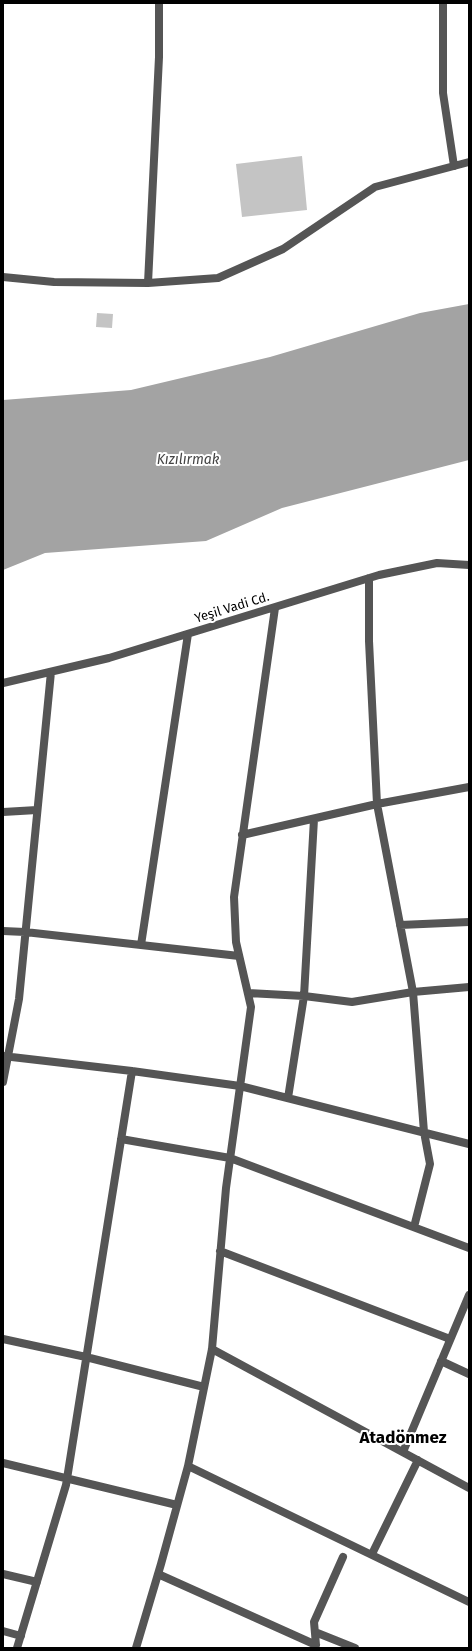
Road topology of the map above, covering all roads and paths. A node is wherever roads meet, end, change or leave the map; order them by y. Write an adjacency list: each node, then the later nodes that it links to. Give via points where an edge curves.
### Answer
1 (159, 3): 6 (street, via 159,57)
2 (443, 3): 4 (street, via 443,93)
3 (469, 162): 4 (street)
4 (454, 166): 6 (street, via 375,187 283,249 218,278)
5 (3, 277): 6 (street, via 54,282)
6 (148, 283)
7 (469, 565): 8 (street, Yeşil Vadi Cd., via 437,563)
8 (369, 578): 9 (street, Yeşil Vadi Cd.); 14 (street, via 369,641)
9 (275, 608): 10 (street, Yeşil Vadi Cd.); 18 (street)
10 (188, 634): 11 (street, Yeşil Vadi Cd., via 109,658); 23 (street)
11 (51, 672): 12 (street, Yeşil Vadi Cd.); 15 (street)
12 (3, 683)
13 (469, 787): 14 (street)
14 (378, 804): 17 (street); 20 (street)
15 (37, 810): 16 (street); 22 (street)
16 (3, 812)
17 (314, 819): 18 (street); 28 (street)
18 (242, 835): 24 (street, via 234,897)
19 (469, 922): 20 (street)
20 (400, 925): 26 (street)
21 (3, 931): 22 (street)
22 (25, 932): 23 (street); 29 (street, via 19,999)
23 (141, 945): 24 (street)
24 (239, 956): 27 (street)
25 (469, 987): 26 (street)
26 (413, 992): 28 (street, via 352,1002); 34 (street)
27 (248, 993): 28 (street); 32 (street, via 251,1007)
28 (304, 996): 33 (street)
29 (5, 1056): 30 (street); 31 (street)
30 (132, 1071): 32 (street); 35 (street)
31 (3, 1082)
32 (240, 1086): 33 (street); 37 (street)
33 (288, 1098): 34 (street)
34 (424, 1132): 36 (street); 38 (street, via 430,1164)
35 (121, 1138): 37 (street); 45 (street)
36 (469, 1144)
37 (230, 1158): 38 (street); 40 (street)
38 (414, 1227): 39 (street)
39 (469, 1248)
40 (220, 1251): 43 (street); 44 (street)
41 (469, 1295): 43 (street)
42 (3, 1339): 45 (street)
43 (450, 1339): 46 (street)
44 (212, 1349): 48 (street); 49 (street)
45 (86, 1357): 48 (street); 53 (street)
46 (441, 1361): 47 (street); 49 (street)
47 (469, 1374)
48 (204, 1387): 52 (street)
49 (403, 1452): 50 (street)
50 (418, 1460): 54 (street); 56 (street)
51 (3, 1463): 53 (street)
52 (188, 1466): 55 (street); 56 (street)
53 (67, 1478): 55 (street); 60 (street)
54 (469, 1488)
55 (178, 1505): 59 (street)
56 (372, 1554): 61 (street)
57 (343, 1557): 63 (street, via 314,1622)
58 (3, 1574): 60 (street)
59 (158, 1574): 65 (street); 67 (street)
60 (37, 1582): 64 (street)
61 (469, 1602)
62 (3, 1632): 64 (street)
63 (315, 1632): 65 (street); 68 (street)
64 (21, 1636): 66 (street)
65 (316, 1647)
66 (17, 1648)
67 (136, 1648)
68 (355, 1648)

